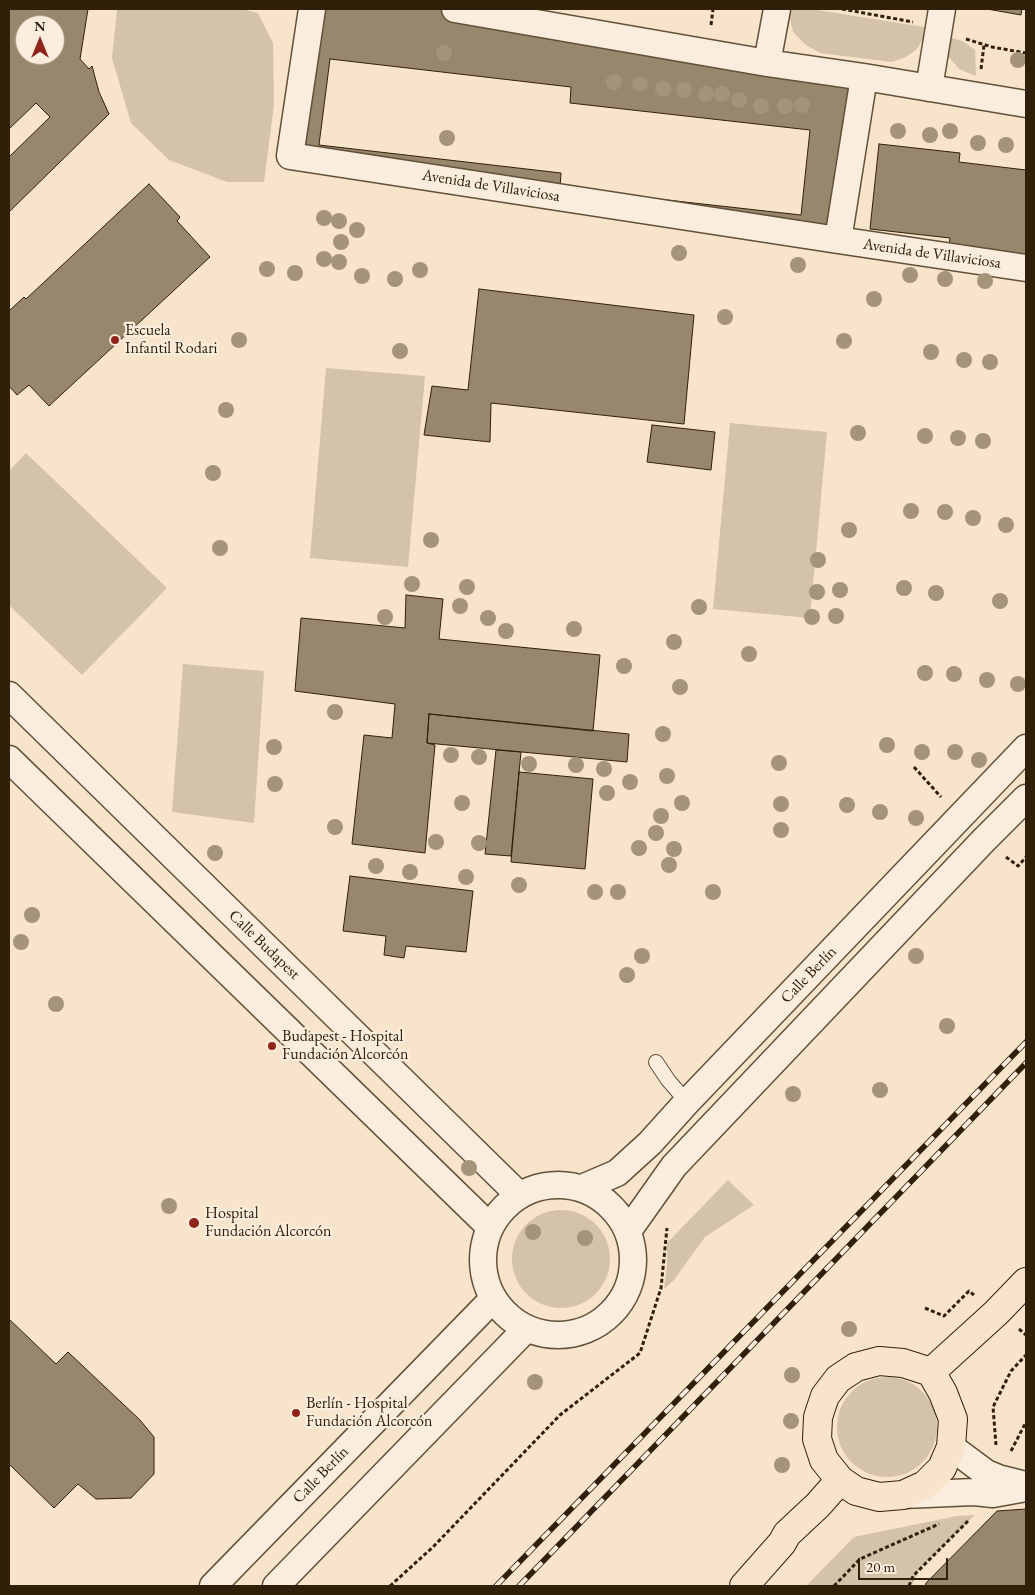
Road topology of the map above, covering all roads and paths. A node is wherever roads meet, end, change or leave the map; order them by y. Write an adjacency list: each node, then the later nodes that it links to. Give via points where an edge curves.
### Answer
1 (312, 9): 11 (street, Avenida de Villaviciosa, via 290,156)
2 (455, 9): 6 (street)
3 (777, 9): 6 (street)
4 (942, 9): 8 (street)
5 (984, 45): 9 (path)
6 (767, 63): 7 (street)
7 (864, 77): 8 (street); 11 (street)
8 (929, 88): 9 (street)
9 (978, 96): 10 (street)
10 (1026, 104)
11 (838, 240): 12 (street, Avenida de Villaviciosa)
12 (1026, 268)
13 (9, 695): 20 (street, Calle Budapest)
14 (1026, 748): 18 (street, Calle Berlín)
15 (9, 759): 22 (street)
16 (1026, 798): 23 (street, via 674,1166)
17 (656, 1062): 18 (lane)
18 (688, 1102): 19 (street, Calle Berlín, via 617,1174)
19 (582, 1188): 20 (street, via 561,1185 539,1187); 23 (street, via 617,1212)
20 (519, 1195): 22 (street, via 502,1209)
21 (668, 1223): 34 (path, via 661,1288 640,1353 560,1415 433,1547)
22 (490, 1227): 25 (street, via 482,1263)
23 (628, 1231): 26 (street, via 634,1250 634,1271 618,1307 603,1321 585,1331 566,1336 545,1335)
24 (1026, 1282): 27 (main road)
25 (492, 1299): 26 (street, via 513,1321); 32 (street, Calle Berlín)
26 (526, 1329): 33 (street)
27 (931, 1372): 28 (main road, via 944,1393 953,1419); 29 (main road, via 903,1363 879,1361 856,1367 838,1379 825,1396 820,1410 817,1439 824,1460)
28 (952, 1447): 30 (street, via 986,1473); 31 (main road, via 942,1468 925,1485)
29 (840, 1480): 31 (main road, via 856,1491 879,1497); 35 (main road, via 787,1534)
30 (1026, 1486): 31 (street, via 993,1494)
31 (903, 1495)
32 (213, 1586)
33 (276, 1586)
34 (390, 1586)
35 (744, 1586)

